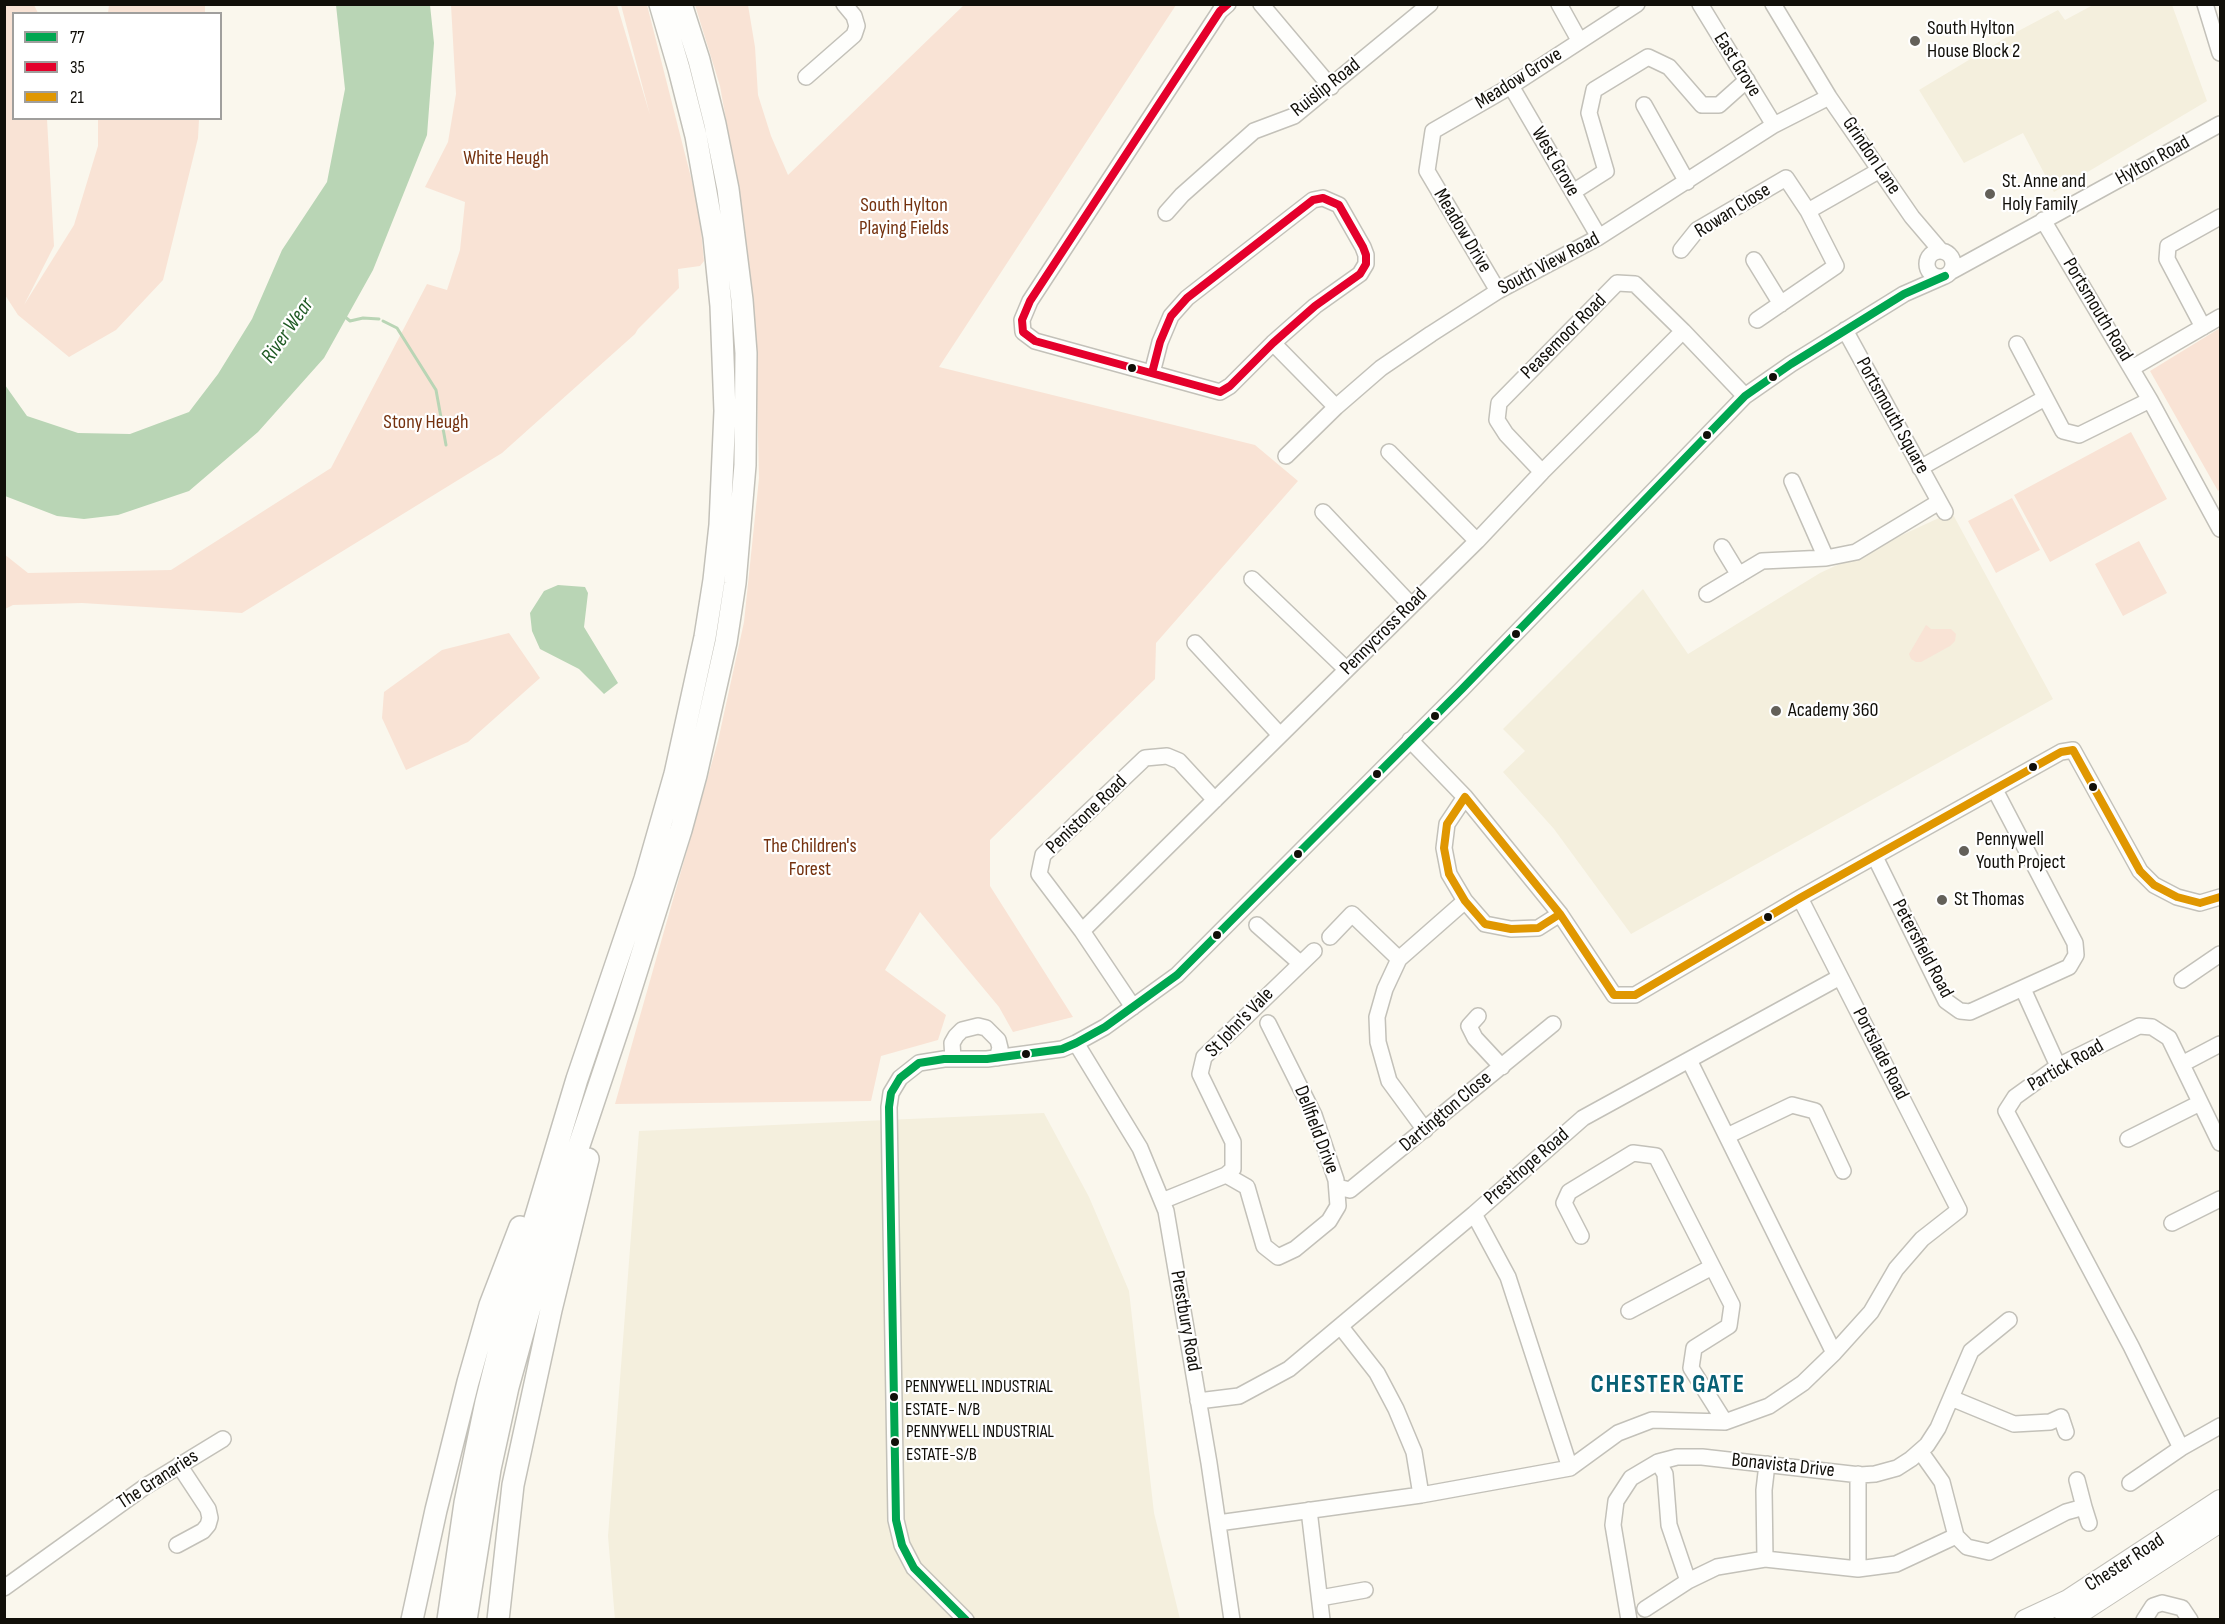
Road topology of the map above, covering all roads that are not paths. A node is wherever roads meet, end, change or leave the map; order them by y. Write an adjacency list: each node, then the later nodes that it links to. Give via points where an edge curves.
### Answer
1 (660, 4): 103 (highway, via 696,136 714,237 725,411 720,525 705,637 675,774 645,879)
2 (681, 4): 91 (highway, via 699,60 728,189 746,353 745,465 726,642 696,775)
3 (844, 4): 14 (street, via 854,16 854,35)
4 (1228, 4): 49 (street, via 1030,301 1022,320 1023,332 1035,341)
5 (1261, 4): 17 (street)
6 (1430, 4): 17 (street, Ruislip Road)
7 (1559, 4): 12 (street)
8 (1637, 4): 12 (street, Meadow Grove)
9 (1700, 4): 15 (street, East Grove)
10 (1773, 4): 18 (street, Grindon Lane)
11 (2205, 4): 13 (street)
12 (1579, 40): 16 (street, Meadow Grove)
13 (2220, 53)
14 (806, 77)
15 (1747, 80): 21 (street, East Grove); 25 (street, via 1719,105 1702,105 1669,67 1648,57 1594,90 1589,113 1606,171)
16 (1511, 86): 23 (street, Meadow Grove, via 1433,132); 25 (street, West Grove)
17 (1331, 87): 27 (street, Ruislip Road, via 1294,116 1254,131)
18 (1829, 97): 21 (street, South View Road); 22 (street, Grindon Lane)
19 (1644, 105): 24 (street)
20 (2220, 124): 30 (street, Hylton Road)
21 (1774, 125): 24 (street, South View Road)
22 (1880, 170): 26 (street); 28 (street, Grindon Lane)
23 (1427, 171): 39 (street, Meadow Drive)
24 (1687, 182): 31 (street, South View Road)
25 (1573, 192): 31 (street, West Grove)
26 (1808, 211): 33 (street, Rowan Close, via 1786,178 1697,230); 40 (street, Rowan Close, via 1836,266)
27 (1166, 213)
28 (1912, 217): 34 (street, Grindon Lane); 36 (street, Grindon Lane)
29 (2220, 217): 43 (street, via 2168,246 2167,259)
30 (2043, 220): 32 (street, Hylton Road); 48 (street, Portsmouth Road)
31 (1599, 237): 39 (street, South View Road)
32 (1990, 249): 34 (street, Hylton Road); 37 (street, Hylton Road)
33 (1681, 250)
34 (1944, 252): 36 (street, via 1930,255); 37 (street, via 1953,262)
35 (1754, 260): 40 (street)
36 (1927, 264): 37 (street, via 1936,277); 38 (street, Hylton Road)
37 (1948, 274): 38 (street, Hylton Road)
38 (1911, 290): 44 (street, Hylton Road)
39 (1498, 291): 53 (street, South View Road, via 1381,368)
40 (1781, 304): 42 (street, Rowan Close)
41 (2220, 317): 43 (street)
42 (1757, 320)
43 (2203, 327): 48 (street)
44 (1845, 330): 50 (street, Hylton Road); 56 (street, Portsmouth Square)
45 (1683, 331): 50 (street, Peasemoor Road); 57 (street, Pennycross Road); 57 (street, Peasemoor Road, via 1635,284 1617,283 1499,403 1497,420 1501,427)
46 (1273, 343): 49 (street, via 1220,392); 49 (street, via 1360,274 1366,264 1363,248 1339,205 1323,198 1313,200 1187,298 1171,316); 53 (street)
47 (2017, 344): 51 (street)
48 (2132, 368): 52 (street, Portsmouth Road)
49 (1152, 373)
50 (1746, 396): 71 (street, Hylton Road)
51 (2045, 398): 52 (street, via 2062,431 2079,435); 56 (street)
52 (2150, 400): 60 (street, Portsmouth Road)
53 (1336, 407): 55 (street, South View Road)
54 (1389, 452): 61 (street)
55 (1286, 456)
56 (1920, 468): 63 (street, Portsmouth Square, via 1942,507 1856,552)
57 (1542, 472): 61 (street, Pennycross Road)
58 (1792, 481): 63 (street)
59 (1323, 512): 67 (street)
60 (2220, 529)
61 (1476, 541): 67 (street, Pennycross Road)
62 (1722, 547): 64 (street)
63 (1826, 558): 64 (street, Portsmouth Square, via 1762,561)
64 (1739, 575): 66 (street, Portsmouth Square)
65 (1252, 579): 69 (street)
66 (1707, 594)
67 (1410, 604): 69 (street, Pennycross Road)
68 (1196, 643): 70 (street)
69 (1346, 669): 70 (street, Pennycross Road)
70 (1280, 735): 74 (street, Pennycross Road)
71 (1410, 740): 73 (street); 90 (street, Hylton Road, via 1177,975)
72 (1995, 790): 75 (street); 76 (street, via 2061,752 2073,750 2140,871 2154,885 2176,897 2200,903); 89 (street, Petersfield Road, via 2075,943 2076,955 2069,968)
73 (1465, 797): 78 (street, via 1448,824 1444,848 1449,874); 79 (street)
74 (1215, 800): 81 (street, Pennycross Road); 81 (street, Penistone Road, via 1179,760 1167,756 1145,759 1043,855 1039,874)
75 (1875, 857): 77 (street); 89 (street, Petersfield Road, via 1946,1001 1960,1011 1970,1012)
76 (2220, 897)
77 (1800, 898): 79 (street, via 1635,995 1614,995); 87 (street, Portslade Road)
78 (1465, 901): 79 (street, via 1485,924 1511,929 1538,928); 85 (street)
79 (1560, 914)
80 (1257, 924): 86 (street)
81 (1082, 931): 90 (street, Penistone Road)
82 (1330, 937): 85 (street, via 1352,914)
83 (1314, 951): 86 (street, St John's Vale)
84 (2220, 954): 88 (street)
85 (1399, 959): 105 (street, via 1380,1002 1378,1042 1389,1081)
86 (1299, 963): 110 (street, St John's Vale, via 1204,1057 1200,1074 1233,1142 1233,1169)
87 (1840, 977): 99 (street, Presthope Road); 121 (street, Portslade Road, via 1959,1210 1915,1246 1896,1269 1871,1312)
88 (2182, 980)
89 (2023, 989): 101 (street)
90 (1133, 1007): 95 (street, Hylton Road)
91 (625, 1008): 155 (highway, via 555,1217 508,1387 490,1469); 156 (highway, via 513,1485)
92 (1478, 1016): 102 (street, via 1469,1026)
93 (1268, 1023): 111 (street, Dellfield Drive, via 1314,1115)
94 (1552, 1024): 102 (street, Dartington Close)
95 (1076, 1043): 97 (street, Hylton Road); 113 (street, Prestbury Road, via 1140,1148)
96 (2220, 1044): 100 (street)
97 (997, 1058): 98 (street, Hylton Road); 98 (street, via 998,1040 978,1026 956,1036 952,1043)
98 (953, 1059): 157 (street, Hylton Road, via 919,1063 900,1078 891,1093 889,1107 896,1520 902,1545 914,1568)
99 (1689, 1060): 106 (street); 114 (street, Presthope Road, via 1583,1118)
100 (2182, 1064): 101 (street, Partick Road, via 2169,1038 2152,1027 2139,1026); 104 (street, Partick Road)
101 (2058, 1066): 128 (street, Partick Road, via 2014,1097 2006,1111)
102 (1502, 1067): 105 (street, Dartington Close)
103 (577, 1079): 153 (highway, via 490,1305 436,1510); 154 (highway, via 514,1289 486,1402 465,1503)
104 (2200, 1103): 107 (street); 108 (street, Partick Road)
105 (1425, 1130): 111 (street, Dartington Close, via 1350,1190)
106 (1727, 1136): 109 (street, via 1792,1105 1815,1111); 121 (street)
107 (2128, 1139)
108 (2220, 1143)
109 (1843, 1171)
110 (1226, 1175): 111 (street, Dellfield Drive, via 1246,1187 1264,1246 1278,1257 1295,1249 1329,1221 1338,1206); 113 (street)
111 (1336, 1187)
112 (2220, 1199): 115 (street)
113 (1162, 1201): 123 (street, Prestbury Road)
114 (1474, 1214): 120 (street, Presthope Road); 133 (street, via 1508,1277)
115 (2172, 1223)
116 (1581, 1236): 117 (street, via 1564,1203 1569,1192 1633,1153 1656,1156)
117 (1712, 1267): 118 (street); 124 (street, via 1732,1305 1729,1326 1694,1348 1690,1368)
118 (1629, 1311)
119 (2008, 1320): 122 (street, Bonavista Drive, via 1971,1351)
120 (1341, 1327): 123 (street, Presthope Road, via 1289,1369 1239,1396); 137 (street, via 1377,1373 1396,1408 1414,1452)
121 (1834, 1353): 124 (street, via 1803,1383 1769,1406)
122 (1951, 1398): 126 (street, via 2014,1424 2050,1422 2058,1410); 129 (street, Bonavista Drive, via 1938,1428)
123 (1198, 1401): 143 (street, Prestbury Road)
124 (1725, 1422): 133 (street, via 1652,1420 1618,1433)
125 (2220, 1426): 128 (street)
126 (2066, 1432)
127 (223, 1439): 132 (street, The Granaries)
128 (2181, 1448): 136 (street)
129 (1920, 1451): 134 (street, Bonavista Drive, via 1897,1468); 144 (street, via 1942,1482)
130 (1658, 1462): 131 (street, Bonavista Drive, via 1702,1457); 148 (street, via 1665,1474 1669,1525); 160 (street, Bonavista Drive, via 1631,1478 1616,1501 1613,1525)
131 (1767, 1464): 134 (street, Bonavista Drive); 146 (street)
132 (179, 1465): 145 (street, via 210,1518 203,1531); 149 (street, The Granaries, via 94,1521)
133 (1570, 1468): 137 (street)
134 (1858, 1474): 147 (street)
135 (2077, 1480): 139 (street)
136 (2130, 1483)
137 (1421, 1495): 140 (street)
138 (2220, 1500): 161 (main road, Chester Road, via 2068,1600)
139 (2084, 1507): 141 (street); 144 (street, via 2066,1512 1989,1551 1967,1547)
140 (1309, 1510): 143 (street); 151 (street)
141 (2089, 1522)
142 (2220, 1522): 162 (main road, Chester Road)
143 (1218, 1523): 158 (street, Prestbury Road)
144 (1956, 1536): 147 (street, via 1896,1564)
145 (177, 1545)
146 (1766, 1559): 147 (street); 148 (street, via 1717,1566)
147 (1858, 1569)
148 (1688, 1581): 152 (street)
149 (4, 1588)
150 (1365, 1590): 151 (street)
151 (1320, 1598): 159 (street)
152 (1645, 1610)
153 (412, 1620)
154 (448, 1620)
155 (466, 1620)
156 (498, 1620)
157 (966, 1620)
158 (1232, 1620)
159 (1322, 1620)
160 (1629, 1620)
161 (2025, 1620)
162 (2066, 1620)
163 (2144, 1620): 164 (street, via 2153,1606 2162,1603 2182,1608)
164 (2190, 1620)

